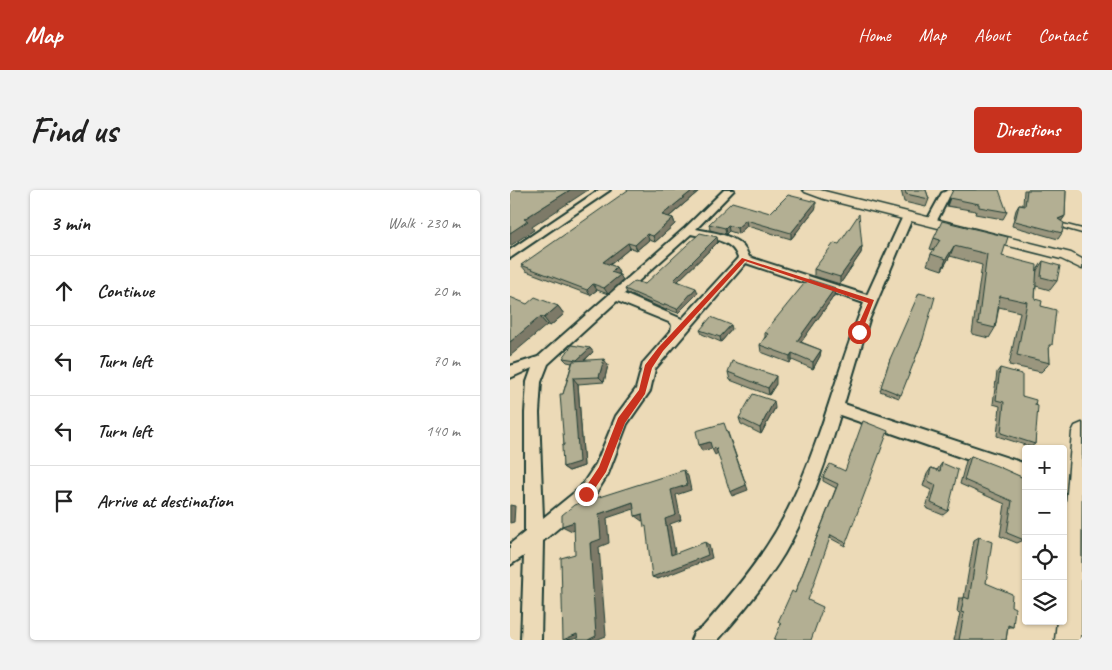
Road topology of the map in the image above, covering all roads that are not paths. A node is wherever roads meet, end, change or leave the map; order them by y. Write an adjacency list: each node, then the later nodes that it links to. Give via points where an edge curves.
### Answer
1 (605, 190): 10 (street)
2 (729, 190): 8 (street)
3 (808, 191): 5 (street)
4 (983, 192): 6 (street, via 948,192)
5 (908, 216): 6 (street); 14 (street)
6 (930, 222): 12 (street)
7 (1059, 225): 9 (lane)
8 (689, 230): 11 (street, via 739,246); 13 (street)
9 (1082, 231)
10 (510, 255)
11 (744, 259): 14 (street); 15 (street)
12 (1081, 262)
13 (615, 295): 15 (street, via 675,320); 16 (street)
14 (872, 302): 18 (street)
15 (677, 332): 22 (street, via 648,367 643,391 621,421 602,470 586,494)
16 (542, 361): 17 (street, via 524,364); 22 (street, via 534,382 532,413)
17 (510, 372)
18 (835, 407): 20 (street); 25 (street, via 813,473 786,533 760,576 710,634)
19 (1082, 432): 21 (street)
20 (1022, 471)
21 (1071, 488): 26 (street)
22 (534, 538): 23 (street); 24 (street)
23 (510, 556)
24 (531, 640)
25 (701, 640)
26 (1068, 640)

